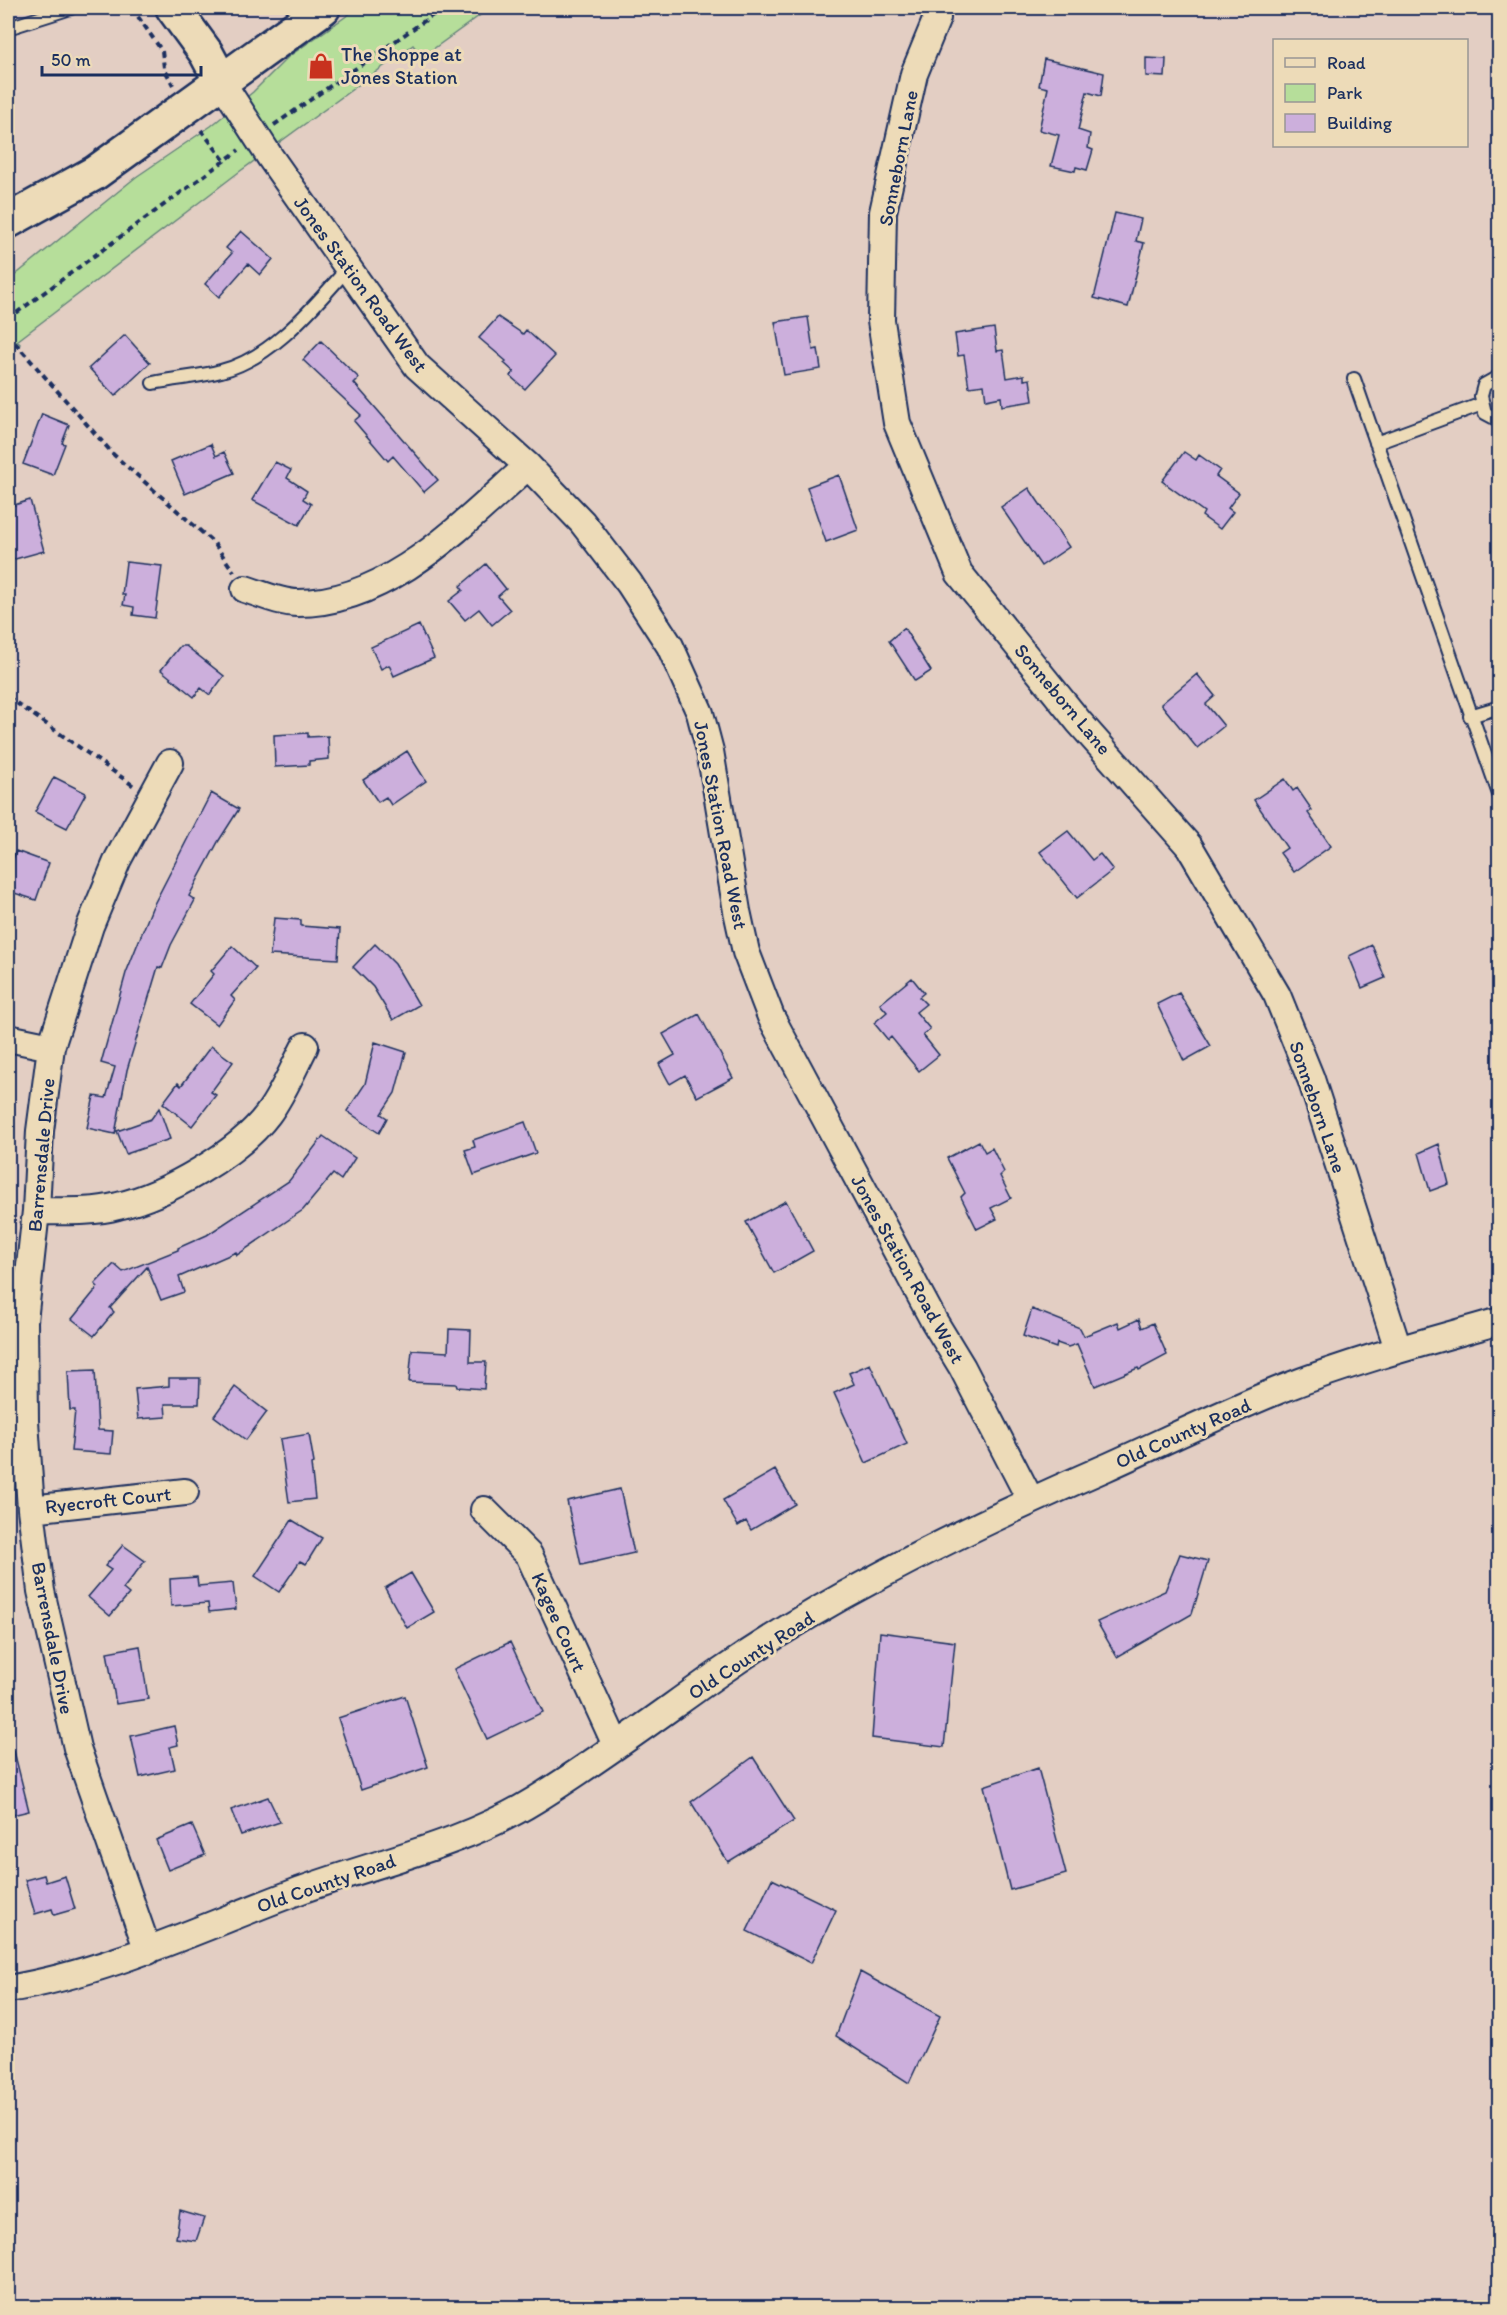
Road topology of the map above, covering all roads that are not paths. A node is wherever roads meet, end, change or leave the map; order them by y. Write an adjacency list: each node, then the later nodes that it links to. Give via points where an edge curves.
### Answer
1 (71, 8): 5 (lane)
2 (173, 8): 6 (street, Jones Station Road West)
3 (319, 9): 6 (street)
4 (937, 18): 26 (street, Sonneborn Lane, via 914,74 883,212 881,321 897,423 959,573 1079,722 1189,846 1277,995 1311,1079)
5 (8, 28)
6 (221, 81): 7 (street, via 95,173); 8 (street, Jones Station Road West)
7 (8, 221)
8 (348, 268): 11 (lane, via 301,319 250,358 223,371); 15 (street, Jones Station Road West, via 417,366)
9 (1500, 376): 12 (lane, via 1484,385)
10 (1354, 380): 14 (lane)
11 (153, 382)
12 (1482, 404): 13 (lane, via 1485,413); 14 (lane)
13 (1500, 421)
14 (1376, 443): 18 (lane)
15 (528, 466): 16 (street, via 461,527 402,571 353,592 317,601 295,603); 28 (street, Jones Station Road West, via 582,522 629,583 679,665 700,713 710,751 746,952 771,1017)
16 (245, 589)
17 (1500, 707): 18 (lane)
18 (1470, 716): 20 (lane)
19 (170, 763): 23 (street, Barrensdale Drive, via 118,859 90,926)
20 (1500, 797)
21 (8, 1038): 23 (street)
22 (305, 1046): 24 (street, via 267,1115 243,1141 215,1162 118,1206)
23 (51, 1047): 24 (street, Barrensdale Drive, via 40,1131)
24 (36, 1211): 29 (street, Barrensdale Drive, via 24,1320)
25 (1500, 1322): 26 (street, Old County Road)
26 (1398, 1349): 28 (street, Old County Road, via 1279,1390)
27 (185, 1492): 29 (street, Ryecroft Court)
28 (1031, 1501): 31 (street, Old County Road, via 874,1578 721,1672)
29 (31, 1509): 32 (street, Barrensdale Drive, via 41,1591 76,1744)
30 (484, 1510): 31 (street, Kagee Court, via 529,1555)
31 (616, 1745): 32 (street, Old County Road, via 533,1802 486,1827 437,1847 302,1890)
32 (148, 1951): 33 (street, Old County Road, via 91,1966 51,1982)
33 (8, 1989)

